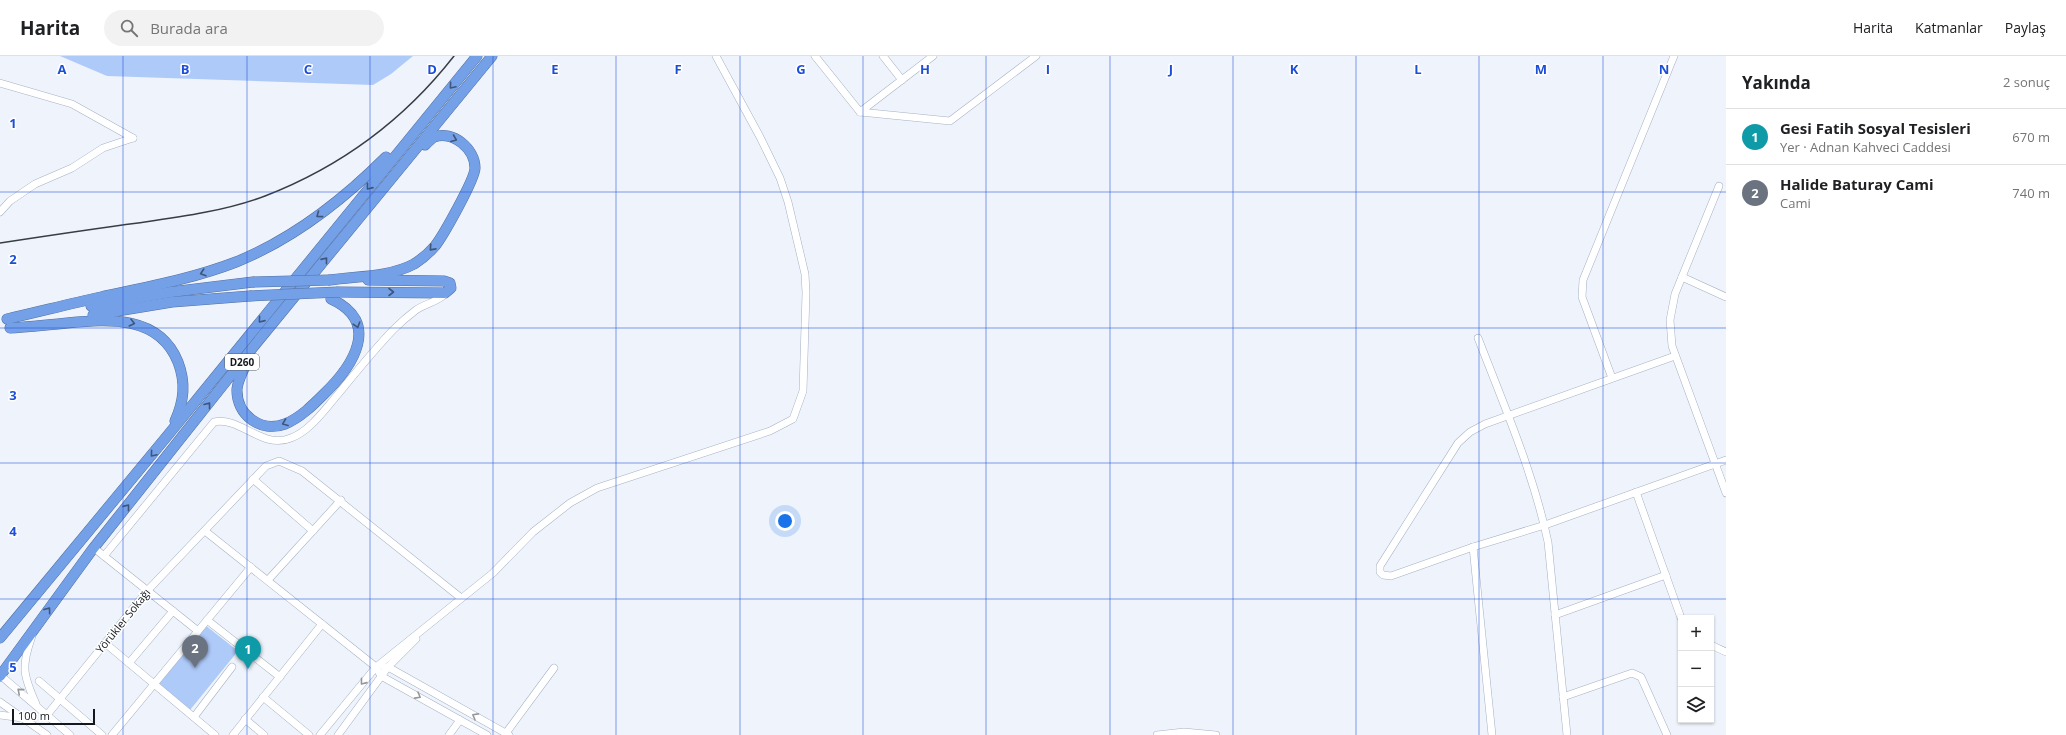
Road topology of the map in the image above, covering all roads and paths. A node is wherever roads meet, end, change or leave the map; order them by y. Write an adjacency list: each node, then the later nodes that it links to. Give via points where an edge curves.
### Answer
1 (477, 56): 12 (highway, D260, one-way to 12)
2 (492, 56): 13 (highway, D260)
3 (716, 56): 44 (street, via 780,178 805,274 803,391 793,419 770,431 597,488 570,503 533,532 493,573)
4 (815, 56): 11 (street)
5 (883, 56): 9 (street)
6 (933, 56): 9 (street)
7 (1036, 56): 11 (street, via 950,122)
8 (1674, 56): 25 (street, via 1583,280 1583,302)
9 (902, 80): 11 (street)
10 (0, 84): 15 (street, via 72,104 133,138 103,148 72,168 35,184 10,201)
11 (860, 112)
12 (420, 123): 21 (highway, one-way to 21, via 379,164 334,203 295,231 248,256 185,279); 27 (highway, D260, one-way to 27)
13 (400, 169): 17 (highway, one-way to 17, via 433,137 443,136 456,139 465,146 472,155 475,168 472,179 438,241 426,255 396,271); 23 (highway, D260, one-way to 13)
14 (1719, 186): 16 (street)
15 (0, 212)
16 (1682, 277): 20 (street); 24 (street, via 1672,303 1670,320 1670,337)
17 (330, 280): 18 (highway, via 446,281 451,286); 21 (highway, bridge, via 253,282 171,292)
18 (447, 292): 19 (highway, one-way to 18); 39 (street, via 436,301 417,310 394,330 315,420 291,438 282,440 260,437 224,420 214,422)
19 (334, 295): 21 (highway, bridge, via 250,296 172,302); 23 (highway, one-way to 23, via 354,316 359,334 357,349 329,390 302,414 285,424 273,426 255,422 245,414 239,403 239,380)
20 (1726, 297)
21 (4, 325): 27 (highway, one-way to 27, via 109,320 133,323 153,332 174,354 182,378 181,407)
22 (1478, 338): 26 (street)
23 (254, 346): 38 (highway, D260, one-way to 23)
24 (1675, 356): 25 (street); 29 (street)
25 (1612, 378): 26 (street)
26 (1508, 416): 34 (street); 37 (street, via 1480,426 1458,443 1380,566 1380,572 1391,576)
27 (168, 435): 53 (highway, D260, one-way to 53)
28 (1726, 460): 29 (street)
29 (1715, 464): 31 (street); 32 (street)
30 (253, 479): 33 (street, Yörükler Sokağı, via 266,466 279,461 302,471); 35 (street, Yörükler Sokağı); 36 (street)
31 (1636, 492): 34 (street); 41 (street)
32 (1726, 493)
33 (340, 500): 36 (street); 44 (street, Yörükler Sokağı)
34 (1545, 525): 37 (street); 47 (street)
35 (205, 531): 40 (street); 43 (street, Yörükler Sokağı)
36 (313, 531): 42 (street)
37 (1473, 547): 93 (street)
38 (94, 548): 39 (street); 51 (highway, D260, one-way to 38)
39 (104, 556): 43 (street)
40 (251, 567): 42 (street); 49 (street)
41 (1666, 575): 47 (street); 48 (street)
42 (268, 580): 50 (street)
43 (148, 590): 46 (street); 54 (street, Yörükler Sokağı)
44 (461, 598): 45 (street)
45 (445, 610): 59 (street); 60 (street)
46 (173, 611): 52 (street); 57 (street)
47 (1555, 615): 68 (street)
48 (1680, 615)
49 (208, 620): 52 (street); 64 (street)
50 (322, 624): 59 (street); 64 (street)
51 (36, 627): 62 (highway, D260); 71 (street, via 25,656 24,669)
52 (198, 631): 66 (street)
53 (0, 638)
54 (105, 643): 57 (street); 69 (street, Yörükler Sokağı)
55 (1714, 646): 56 (street)
56 (1726, 652)
57 (129, 663): 66 (street)
58 (232, 667): 74 (street)
59 (376, 667): 60 (street); 63 (street); 87 (street, one-way to 87)
60 (388, 667): 63 (street); 78 (street, one-way to 60)
61 (554, 668): 78 (street)
62 (0, 675): 71 (street, one-way to 62)
63 (381, 676): 77 (street, one-way to 77); 88 (street)
64 (280, 677): 67 (street)
65 (39, 681): 69 (street)
66 (154, 684): 74 (street); 82 (street)
67 (263, 697): 76 (street); 86 (street)
68 (1563, 697): 94 (street); 95 (street, via 1632,673 1637,674 1641,677)
69 (60, 699): 73 (street, Yörükler Sokağı); 81 (street)
70 (0, 702): 75 (street)
71 (37, 706): 73 (street)
72 (0, 715): 75 (street)
73 (47, 715): 80 (street)
74 (194, 717): 83 (street)
75 (24, 718): 79 (street)
76 (245, 719): 84 (street); 85 (street)
77 (460, 720): 89 (street); 90 (street)
78 (508, 734)
79 (47, 735)
80 (70, 735)
81 (102, 735)
82 (112, 735)
83 (216, 735)
84 (233, 735)
85 (264, 735)
86 (309, 735)
87 (320, 735)
88 (338, 735)
89 (449, 735)
90 (487, 735)
91 (1157, 735): 92 (street, via 1189,732)
92 (1216, 735)
93 (1492, 735)
94 (1567, 735)
95 (1667, 735)

